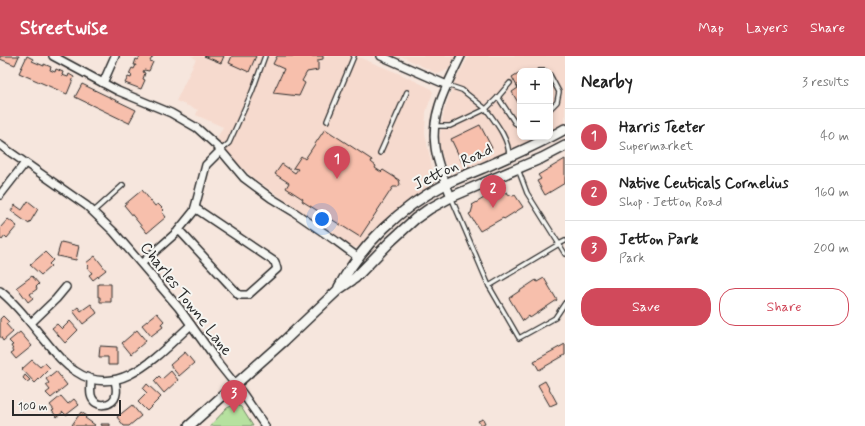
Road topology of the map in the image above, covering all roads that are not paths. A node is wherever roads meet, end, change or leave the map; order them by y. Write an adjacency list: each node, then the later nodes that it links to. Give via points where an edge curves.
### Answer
1 (53, 56): 8 (street)
2 (115, 56): 8 (street)
3 (265, 56): 23 (lane, via 229,143)
4 (354, 56): 15 (lane)
5 (381, 56): 10 (street)
6 (461, 56): 10 (street)
7 (553, 81): 13 (lane, via 559,92 557,102)
8 (103, 83): 23 (street, via 171,113 197,128)
9 (510, 83): 12 (lane)
10 (448, 85): 14 (lane, via 462,90); 17 (street, via 440,101)
11 (407, 92): 24 (lane)
12 (498, 97): 14 (lane); 16 (lane)
13 (553, 106)
14 (486, 109): 17 (lane, via 450,126); 25 (lane, via 500,128)
15 (327, 121)
16 (517, 125)
17 (434, 126): 28 (street, via 435,147)
18 (565, 129): 19 (street, Jetton Road)
19 (553, 134)
20 (541, 140): 25 (street, Jetton Road)
21 (0, 145): 26 (street, Charles Towne Lane)
22 (565, 146): 27 (street, Jetton Road)
23 (221, 150): 32 (street, via 206,165); 38 (street, via 244,178)
24 (380, 153)
25 (510, 157): 28 (street, Jetton Road)
26 (25, 163): 30 (street); 33 (street, Charles Towne Lane)
27 (518, 169): 31 (street, Jetton Road); 36 (lane, via 527,193)
28 (446, 184): 31 (street); 38 (street, Jetton Road, via 398,215)
29 (123, 185): 33 (lane)
30 (0, 195)
31 (451, 197): 40 (lane); 42 (street, Jetton Road, via 415,219 355,278)
32 (195, 208): 34 (street); 34 (street, via 275,262 277,269 248,295 239,296)
33 (93, 212): 39 (street, Charles Towne Lane)
34 (179, 230): 39 (street)
35 (565, 241): 36 (lane)
36 (559, 244): 37 (lane); 40 (lane)
37 (565, 254)
38 (359, 258): 42 (street, Jetton Road)
39 (142, 263): 46 (street, Charles Towne Lane)
40 (489, 286): 44 (lane, via 519,338 555,318)
41 (66, 288): 45 (street)
42 (339, 289): 49 (street, Jetton Road)
43 (0, 291): 45 (street)
44 (565, 303)
45 (31, 323): 47 (street, via 64,362 76,372)
46 (191, 325): 48 (street, via 137,372); 49 (street, Charles Towne Lane)
47 (91, 379): 48 (street); 48 (street, via 90,394 96,403 100,404 114,400)
48 (115, 381)
49 (235, 385): 50 (street, Jetton Road); 51 (street, Charles Towne Lane)
50 (189, 426)
51 (265, 426)

